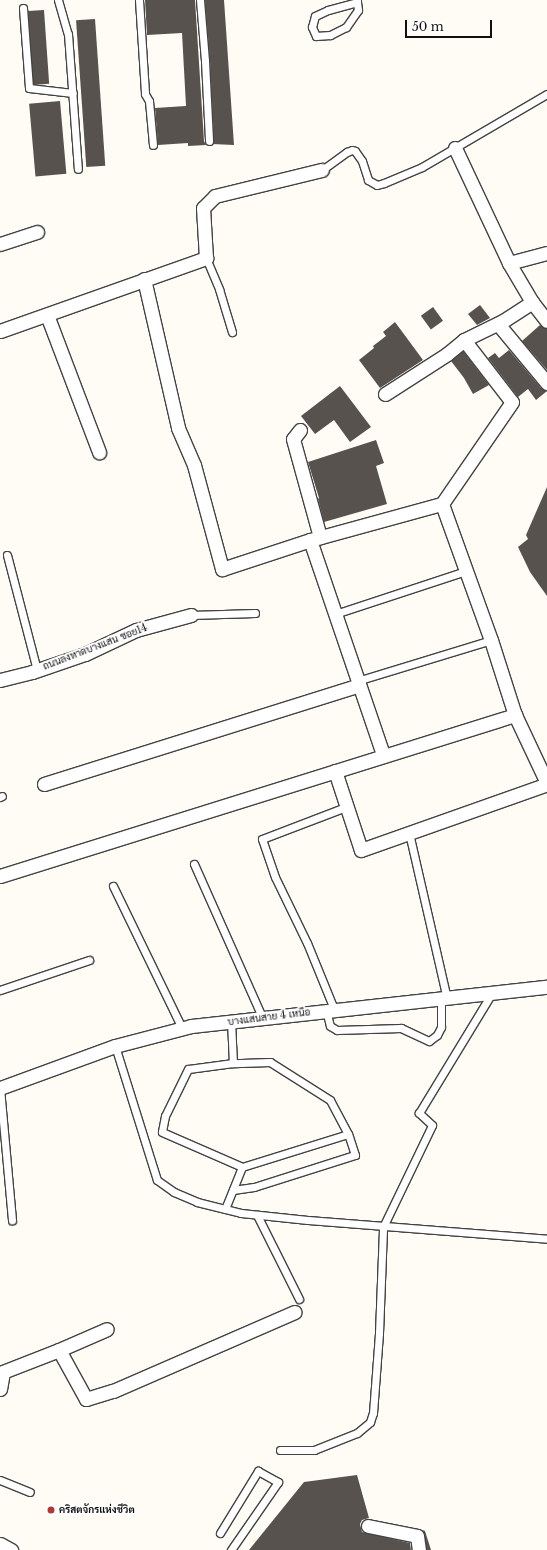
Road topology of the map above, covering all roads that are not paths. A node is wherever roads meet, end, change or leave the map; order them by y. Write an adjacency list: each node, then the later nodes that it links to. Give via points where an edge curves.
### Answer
1 (58, 0): 6 (lane, via 68,34)
2 (139, 0): 9 (lane, via 145,94 149,101)
3 (200, 0): 8 (lane, via 206,61)
4 (357, 1): 4 (lane, via 358,10 346,27 330,35 316,36 312,27 316,16)
5 (23, 8): 6 (lane, via 29,88)
6 (73, 93): 11 (lane)
7 (547, 94): 10 (lane)
8 (209, 141)
9 (153, 146)
10 (455, 148): 12 (lane, via 422,167 377,184 368,180 362,161 352,150); 17 (street)
11 (78, 169)
12 (322, 170): 16 (street, via 215,196 204,208)
13 (37, 232): 14 (street)
14 (0, 244)
15 (547, 253): 17 (street)
16 (206, 258): 18 (street); 24 (lane)
17 (509, 263): 19 (street)
18 (144, 279): 20 (street); 31 (street, via 178,428 194,465 222,569)
19 (532, 302): 21 (street); 22 (street)
20 (47, 315): 23 (street); 29 (street)
21 (547, 321)
22 (498, 324): 25 (street); 26 (street)
23 (0, 331)
24 (232, 332)
25 (464, 340): 27 (street); 30 (street, via 512,402)
26 (547, 383)
27 (385, 394)
28 (300, 430): 31 (street, via 294,439)
29 (99, 452)
30 (442, 504): 31 (street); 33 (street)
31 (315, 538): 35 (street)
32 (7, 555): 38 (lane)
33 (466, 571): 35 (lane); 37 (street)
34 (254, 613): 36 (lane)
35 (335, 614): 40 (street)
36 (191, 615): 38 (street, ถนนลงหาดบางแสน ซอย14, via 136,630 85,654)
37 (491, 640): 40 (lane); 41 (street)
38 (37, 670): 39 (street, ถนนลงหาดบางแสน ซอย14)
39 (0, 680)
40 (358, 683): 42 (street); 44 (street)
41 (515, 715): 42 (street); 45 (street)
42 (383, 755): 43 (street)
43 (335, 771): 46 (street); 49 (street)
44 (44, 784)
45 (547, 784): 47 (street)
46 (346, 807): 47 (street, via 361,850); 56 (lane, via 262,839 275,877)
47 (409, 833): 55 (lane)
48 (194, 864): 57 (lane)
49 (0, 876)
50 (113, 886): 59 (lane)
51 (89, 960): 53 (lane)
52 (547, 987): 54 (street, บางแสนสาย 4 เหนือ)
53 (0, 990)
54 (492, 993): 55 (street, บางแสนสาย 4 เหนือ); 69 (lane, via 420,1114 432,1125)
55 (444, 999): 56 (street, บางแสนสาย 4 เหนือ); 56 (lane, via 441,1027 429,1042 401,1028 337,1030 330,1026)
56 (330, 1009): 57 (street, บางแสนสาย 4 เหนือ)
57 (262, 1017): 58 (street, บางแสนสาย 4 เหนือ)
58 (231, 1021): 59 (street, บางแสนสาย 4 เหนือ); 61 (lane)
59 (182, 1028): 60 (street, บางแสนสาย 4 เหนือ)
60 (115, 1046): 62 (street, บางแสนสาย 4 เหนือ); 66 (lane, via 157,1180 174,1192 197,1202)
61 (233, 1063): 63 (lane, via 270,1062 330,1100); 64 (lane, via 188,1069 165,1116 162,1132)
62 (0, 1088): 68 (lane)
63 (348, 1134): 64 (lane); 65 (lane, via 355,1155 254,1187)
64 (242, 1167): 65 (lane)
65 (233, 1190): 66 (lane)
66 (225, 1209): 67 (lane)
67 (257, 1215): 69 (lane); 71 (lane)
68 (12, 1220)
69 (383, 1227): 70 (lane); 77 (lane, via 379,1333 373,1413 370,1422 357,1433 314,1450)
70 (547, 1239)
71 (299, 1299)
72 (295, 1312): 74 (street, via 113,1390 86,1399)
73 (107, 1329): 74 (street)
74 (59, 1350): 75 (street)
75 (1, 1372): 76 (street)
76 (0, 1390)
77 (280, 1450)
78 (0, 1480): 79 (lane)
79 (30, 1492)
80 (368, 1526): 83 (street, via 417,1536)
81 (220, 1533): 82 (lane, via 258,1471 278,1482)
82 (231, 1550)
83 (419, 1550)

